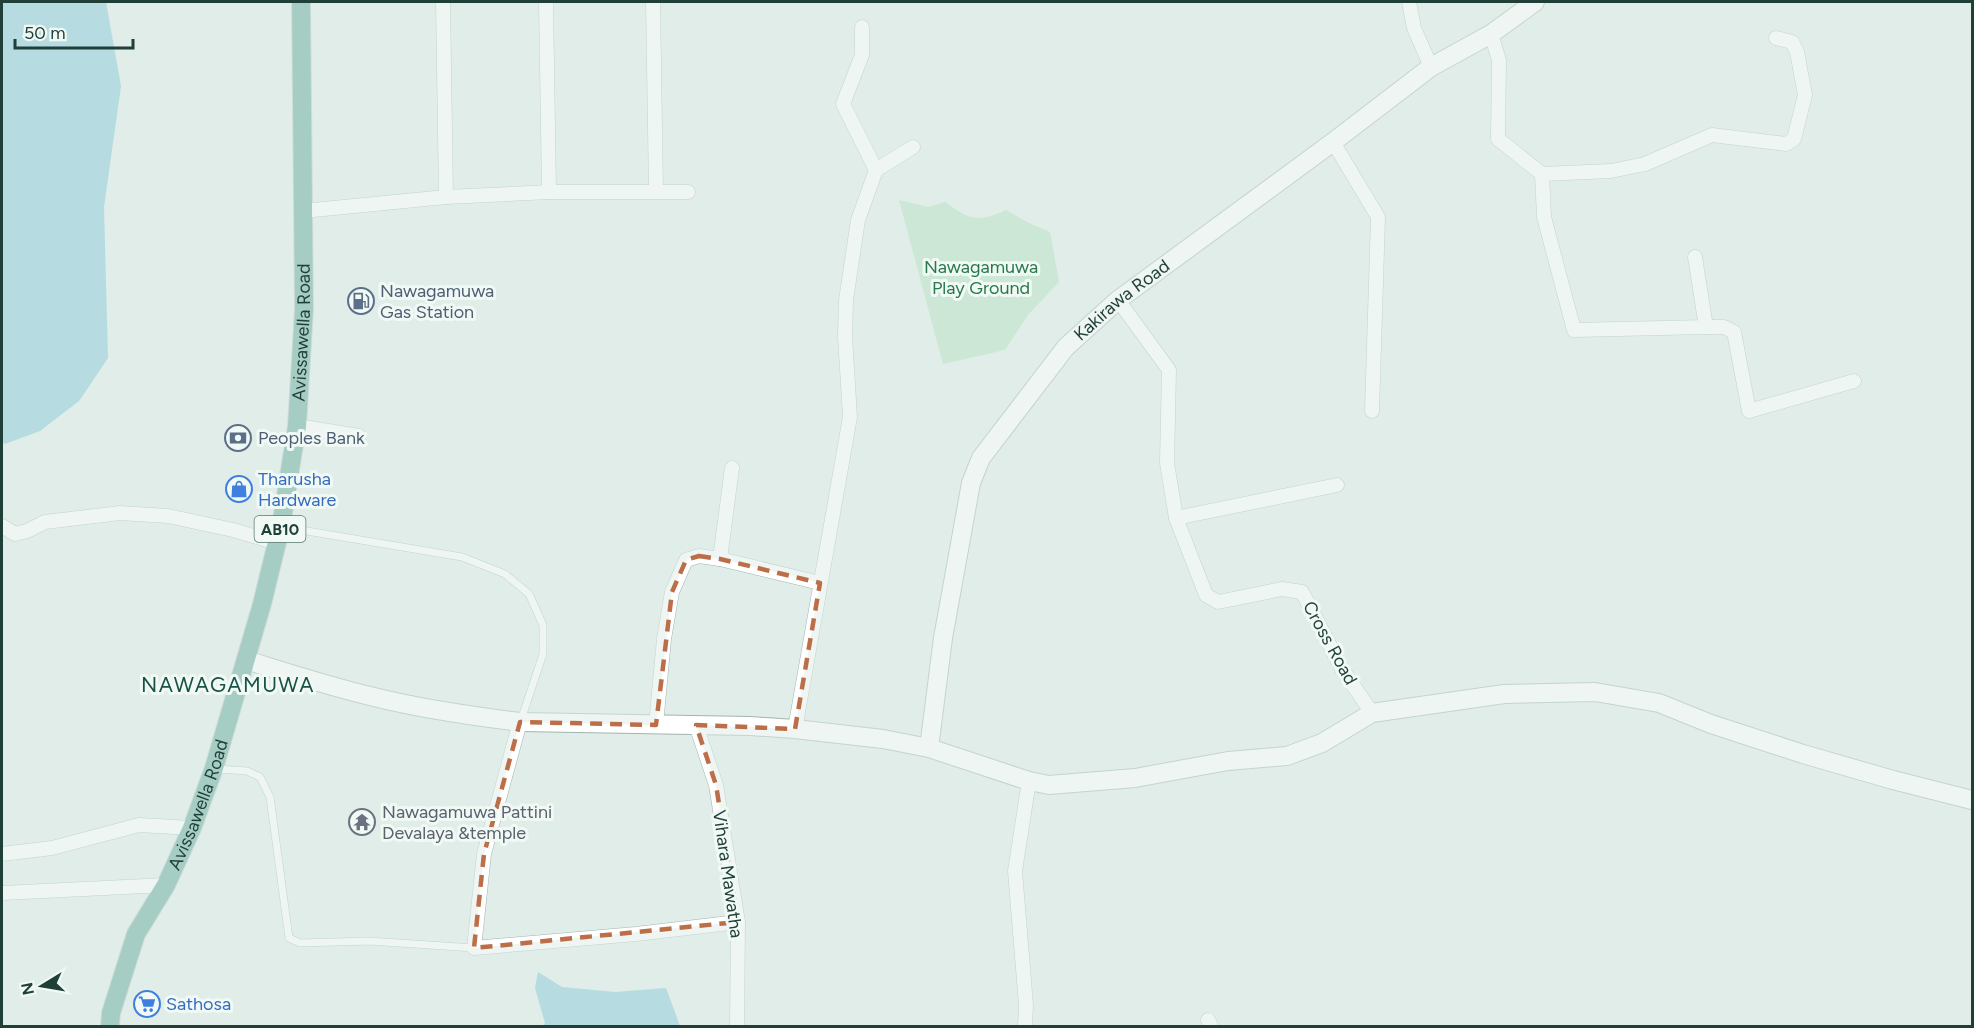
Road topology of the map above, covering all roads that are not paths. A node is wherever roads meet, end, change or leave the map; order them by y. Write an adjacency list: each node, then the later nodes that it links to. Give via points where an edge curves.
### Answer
1 (301, 2): 19 (main road, Avissawella Road / AB10)
2 (443, 2): 18 (street)
3 (546, 2): 16 (street)
4 (653, 2): 15 (street)
5 (1409, 2): 10 (street, via 1414,28)
6 (1535, 2): 8 (street, Kakirawa Road)
7 (861, 27): 13 (street, via 862,55 843,104)
8 (1491, 34): 10 (street, Kakirawa Road); 14 (street, via 1499,60 1498,139)
9 (1776, 38): 14 (street, via 1792,42 1797,52 1804,95 1794,139 1786,144 1712,135 1645,164 1611,171)
10 (1431, 68): 11 (street, Kakirawa Road)
11 (1333, 142): 21 (street, Kakirawa Road); 24 (street, via 1378,217)
12 (913, 147): 13 (street)
13 (876, 170): 33 (street, via 858,220 846,300 850,417)
14 (1542, 174): 22 (street, via 1544,217 1574,330)
15 (656, 191): 16 (street); 17 (street)
16 (549, 192): 18 (street)
17 (688, 192)
18 (446, 197): 19 (street)
19 (303, 211): 25 (main road, Avissawella Road / AB10, via 304,309)
20 (1695, 257): 22 (street)
21 (1118, 300): 29 (street, Cross Road, via 1169,370 1167,463); 40 (street, Kakirawa Road, via 1066,348 981,458 971,483 943,638)
22 (1706, 327): 23 (street, via 1724,327 1734,332 1749,411)
23 (1854, 381)
24 (1372, 411)
25 (297, 426): 26 (street); 31 (main road, Avissawella Road / AB10)
26 (359, 436)
27 (732, 468): 32 (street)
28 (1337, 485): 29 (street)
29 (1176, 518): 35 (street, Cross Road, via 1206,595 1218,602 1282,589 1302,592 1342,669)
30 (2, 526): 31 (street, via 15,534 45,522 120,513 168,516)
31 (279, 535): 34 (main road, Avissawella Road / AB10); 36 (lane, via 462,557 505,574 529,594 543,625 543,654)
32 (720, 559): 33 (street); 37 (street, via 699,556 686,560 672,592)
33 (820, 583): 39 (street)
34 (246, 660): 36 (street, via 408,705); 41 (main road, Avissawella Road / AB10)
35 (1372, 712): 42 (street, via 1322,743 1287,756 1228,760 1091,783 1049,785); 43 (street, via 1504,694 1595,692 1659,704 1803,754)
36 (520, 722): 37 (street); 49 (street, via 484,854)
37 (656, 724): 38 (street)
38 (696, 725): 39 (street); 48 (street, Vihara Mawatha, via 716,785)
39 (795, 729): 40 (street)
40 (929, 748): 42 (street)
41 (214, 768): 44 (main road, Avissawella Road / AB10); 49 (lane, via 246,771 260,777 270,797 289,938 300,943 369,941)
42 (1029, 781): 52 (street, via 1015,871)
43 (1972, 800)
44 (192, 828): 45 (street, via 138,825 52,848); 46 (main road, Avissawella Road / AB10)
45 (2, 854)
46 (166, 885): 47 (street); 50 (main road, Avissawella Road / AB10, via 136,934)
47 (2, 892)
48 (738, 922): 49 (street); 51 (street, Vihara Mawatha)
49 (474, 948)
50 (110, 1026)
51 (737, 1026)
52 (1025, 1026)

